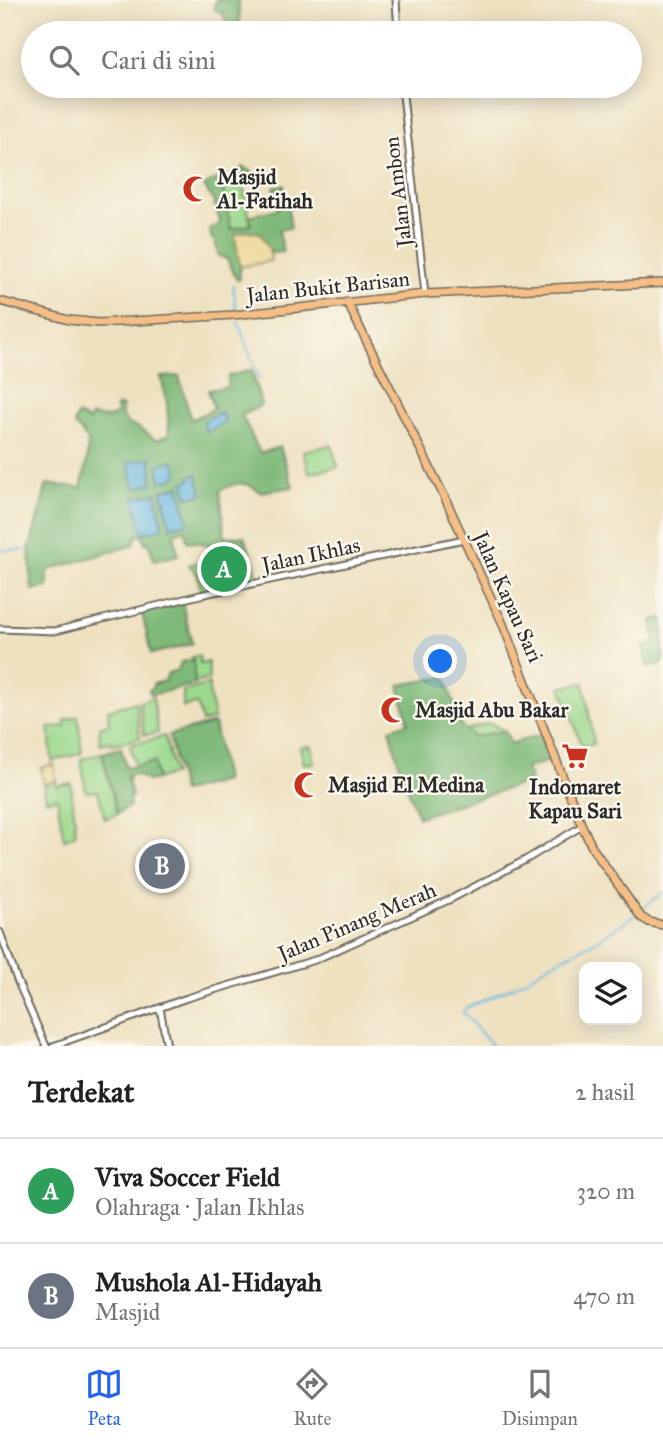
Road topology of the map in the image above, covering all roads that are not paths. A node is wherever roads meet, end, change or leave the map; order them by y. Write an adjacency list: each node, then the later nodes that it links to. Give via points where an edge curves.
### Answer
1 (396, 0): 2 (street)
2 (397, 21)
3 (403, 98): 5 (street, Jalan Ambon)
4 (663, 283): 5 (main road, Jalan Bukit Barisan)
5 (425, 294): 7 (main road, Jalan Bukit Barisan)
6 (0, 301): 7 (main road, Jalan Bukit Barisan, via 69,320 99,323)
7 (347, 302): 8 (main road, Jalan Kapau Sari)
8 (464, 539): 9 (street, Jalan Ikhlas, via 55,631); 10 (main road, Jalan Kapau Sari, via 502,622)
9 (0, 629)
10 (582, 826): 11 (main road, Jalan Kapau Sari, via 641,917); 13 (street, Jalan Pinang Merah, via 527,859 377,934 315,960)
11 (663, 925)
12 (0, 932): 14 (street)
13 (160, 1008): 15 (street, Jalan Pinang Merah); 16 (street)
14 (46, 1046)
15 (53, 1046)
16 (167, 1046)

